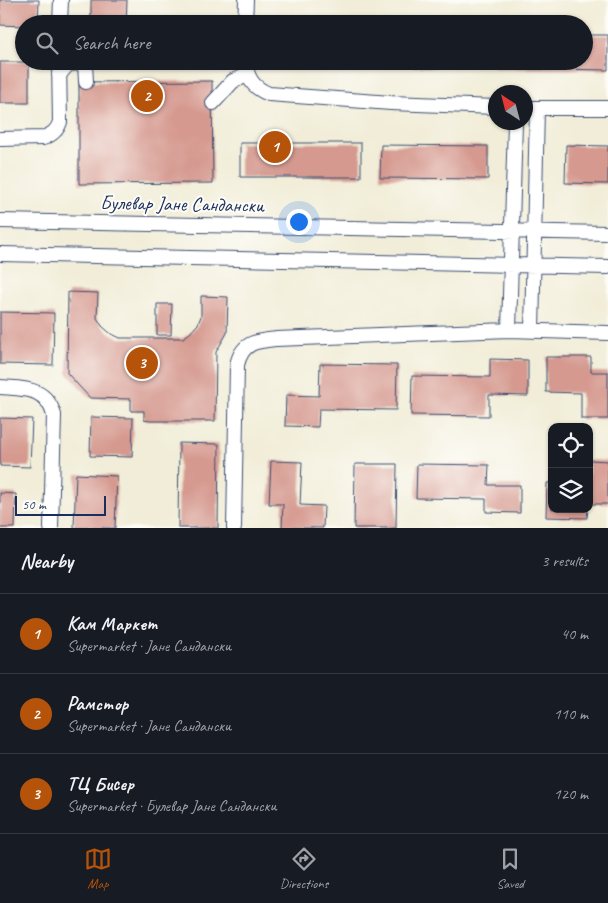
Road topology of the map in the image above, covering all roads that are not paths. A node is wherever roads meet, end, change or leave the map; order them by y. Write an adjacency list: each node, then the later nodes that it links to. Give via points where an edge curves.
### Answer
1 (61, 0): 3 (street)
2 (246, 0): 4 (street)
3 (60, 15)
4 (245, 15)
5 (59, 70): 16 (street, via 60,122 54,132 42,138)
6 (85, 70): 9 (street)
7 (244, 70): 10 (street)
8 (247, 70): 11 (street, via 253,84 270,94)
9 (86, 82)
10 (212, 103)
11 (488, 107)
12 (533, 108): 13 (street)
13 (608, 108)
14 (516, 130): 18 (street)
15 (532, 130): 19 (street)
16 (0, 139)
17 (0, 221): 18 (street, Булевар Јане Сандански)
18 (512, 232): 19 (street, Булевар Јане Сандански); 22 (street)
19 (535, 233): 20 (street, Булевар Јане Сандански); 23 (street)
20 (608, 233)
21 (0, 254): 22 (street)
22 (511, 266): 23 (street); 25 (street)
23 (534, 266): 24 (street); 26 (street)
24 (608, 267)
25 (509, 330): 26 (street); 30 (street, via 276,339 255,342 244,348 238,365)
26 (532, 330): 27 (street)
27 (608, 333)
28 (0, 387): 29 (street, via 31,390 51,404 54,415)
29 (51, 528)
30 (234, 528)

